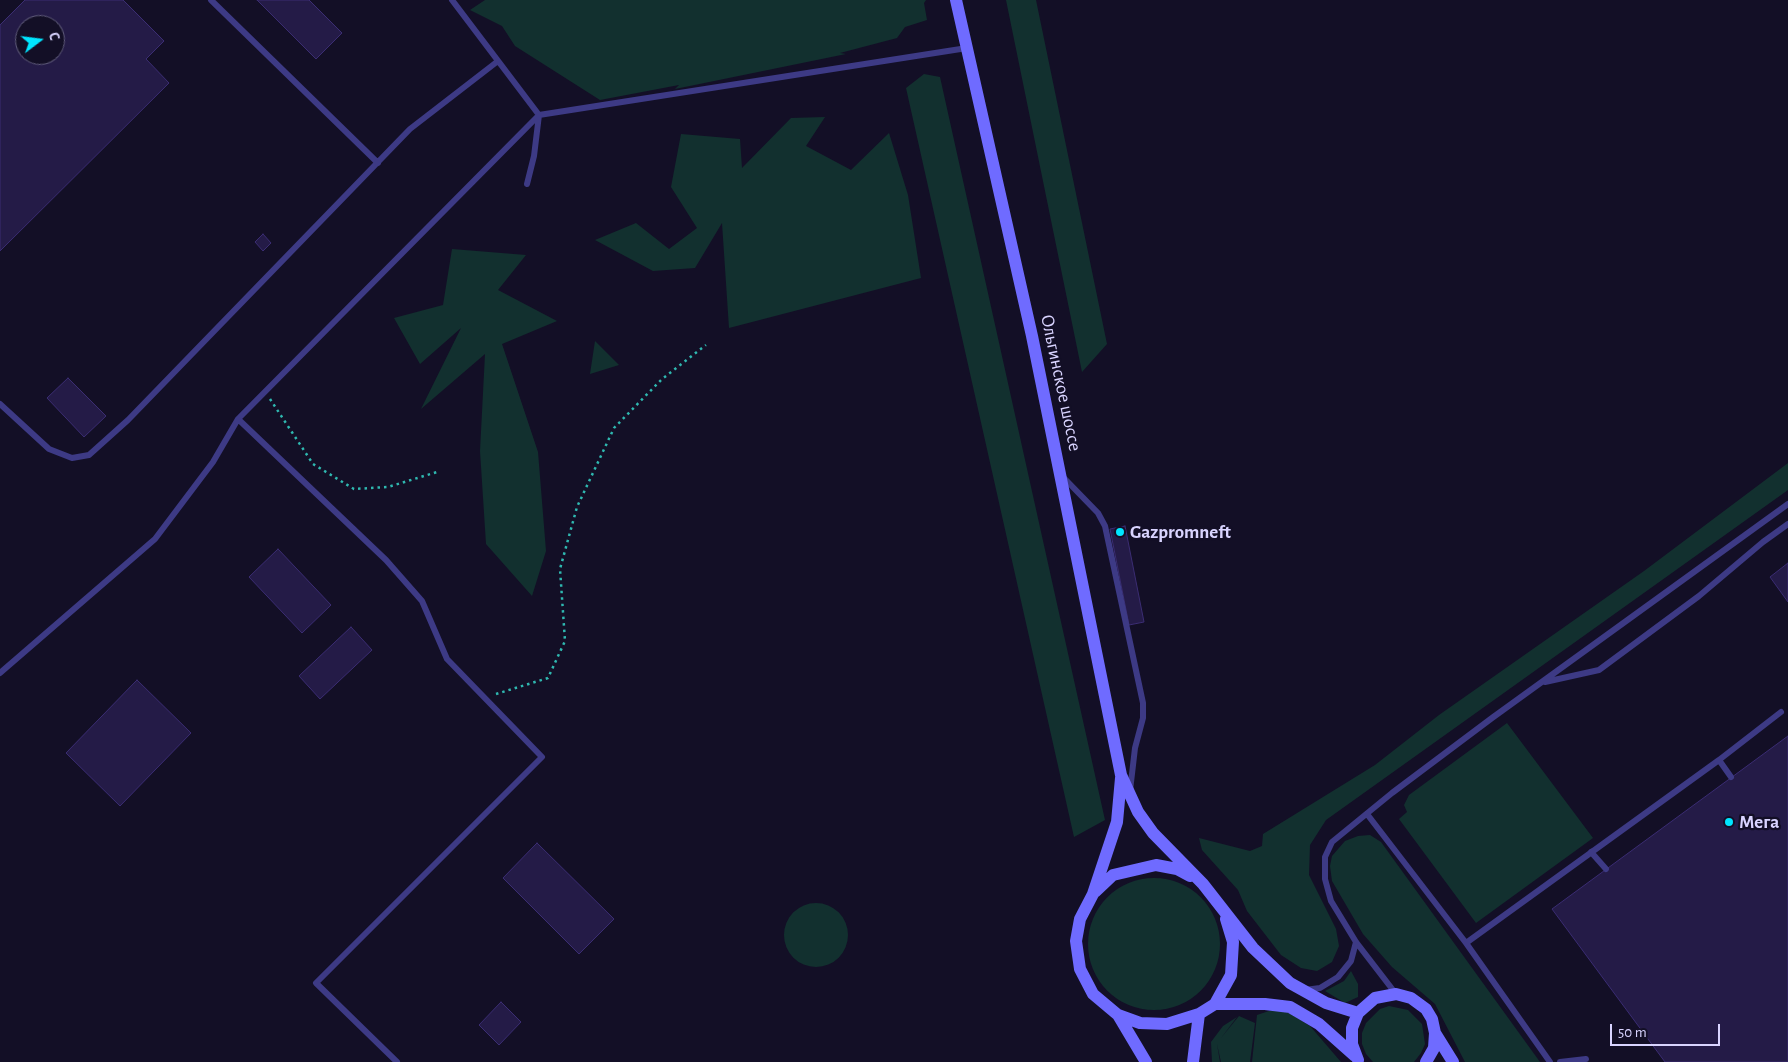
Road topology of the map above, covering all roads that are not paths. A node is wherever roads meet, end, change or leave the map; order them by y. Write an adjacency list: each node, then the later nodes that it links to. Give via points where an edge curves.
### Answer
1 (211, 0): 7 (lane)
2 (452, 0): 5 (lane)
3 (956, 0): 4 (main road, Ольгинское шоссе)
4 (967, 48): 6 (lane); 11 (main road, Ольгинское шоссе)
5 (498, 60): 6 (lane); 7 (lane, via 410,129)
6 (539, 115): 8 (lane); 10 (lane)
7 (378, 162): 9 (lane, via 128,420 89,455 72,458 49,449)
8 (527, 184)
9 (0, 404)
10 (238, 419): 14 (lane, via 213,462 155,539); 38 (lane, via 386,560 422,601 447,659 542,757 316,983)
11 (1061, 475): 18 (main road, Ольгинское шоссе); 20 (lane, via 1098,513 1105,526 1143,703)
12 (1788, 504): 15 (lane)
13 (1788, 524): 15 (lane, via 1699,596 1599,670)
14 (0, 673)
15 (1541, 682): 21 (lane)
16 (1781, 712): 17 (lane)
17 (1719, 760): 19 (lane); 22 (lane)
18 (1121, 775): 20 (main road); 25 (main road, via 1117,822)
19 (1731, 777)
20 (1130, 794): 24 (main road, via 1153,833)
21 (1367, 814): 27 (lane, via 1332,842 1325,858 1325,879 1331,902); 28 (lane)
22 (1591, 852): 23 (lane); 28 (lane)
23 (1606, 869)
24 (1203, 884): 25 (main road, via 1177,869 1156,864 1114,875); 26 (main road)
25 (1093, 894): 34 (main road, via 1080,919 1076,942 1080,969 1093,994)
26 (1220, 905): 29 (main road, via 1253,948); 31 (main road, via 1233,942 1231,974)
27 (1356, 942): 29 (lane, via 1352,961 1338,977 1320,988); 30 (lane)
28 (1466, 943): 43 (lane)
29 (1302, 990): 32 (main road, via 1326,1003)
30 (1396, 994): 32 (main road, via 1375,998); 35 (main road, via 1411,998 1426,1009)
31 (1215, 1004): 33 (main road); 37 (main road, via 1290,1007 1319,1024)
32 (1358, 1013): 37 (main road, via 1352,1028 1352,1044)
33 (1199, 1014): 34 (main road, via 1167,1024 1140,1023); 40 (main road)
34 (1118, 1015): 39 (main road)
35 (1435, 1033): 41 (main road, via 1434,1048); 42 (main road)
36 (1586, 1059): 44 (lane)
37 (1360, 1061)
38 (397, 1062)
39 (1146, 1062)
40 (1193, 1062)
41 (1426, 1062)
42 (1453, 1062)
43 (1550, 1062)
44 (1560, 1062)

